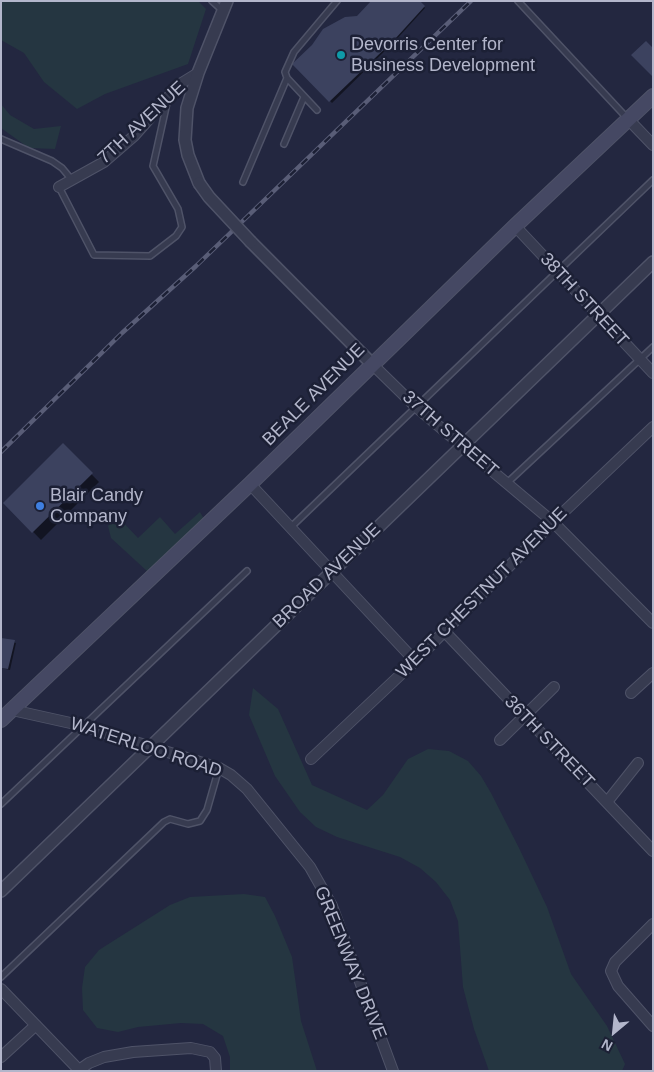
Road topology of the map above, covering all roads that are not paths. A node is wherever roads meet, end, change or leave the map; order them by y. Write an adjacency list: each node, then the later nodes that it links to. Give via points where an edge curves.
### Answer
1 (212, 1): 4 (lane)
2 (337, 1): 6 (lane, via 294,52 285,72)
3 (518, 1): 11 (lane)
4 (225, 6): 5 (street, 37TH STREET)
5 (198, 73): 9 (street, 7TH AVENUE, via 180,84); 25 (street, 37TH STREET, bridge, via 187,108 185,140 199,183 251,242)
6 (287, 78): 8 (lane); 17 (lane)
7 (653, 96): 11 (main road, BEALE AVENUE)
8 (304, 97): 10 (lane); 13 (lane)
9 (168, 98): 15 (street, 7TH AVENUE, via 104,162); 18 (lane, via 153,166 178,209 182,227 176,236 150,256 94,255)
10 (317, 110)
11 (628, 119): 14 (street); 19 (main road, BEALE AVENUE)
12 (1, 139): 15 (lane, via 52,162)
13 (284, 144)
14 (653, 145)
15 (72, 180): 18 (street, 7TH AVENUE)
16 (653, 180): 21 (lane)
17 (242, 182)
18 (58, 187)
19 (515, 226): 21 (street, 38TH STREET); 25 (main road, BEALE AVENUE)
20 (653, 262): 22 (street, BROAD AVENUE)
21 (556, 271): 22 (street, 38TH STREET); 27 (lane)
22 (598, 314): 24 (street, 38TH STREET); 29 (street, BROAD AVENUE)
23 (653, 347): 24 (lane)
24 (640, 359): 26 (street, 38TH STREET); 30 (lane)
25 (372, 364): 27 (street, 37TH STREET); 31 (main road, BEALE AVENUE)
26 (653, 373)
27 (416, 407): 29 (street, 37TH STREET); 33 (lane)
28 (653, 427): 32 (street, WEST CHESTNUT AVENUE)
29 (462, 446): 30 (street, 37TH STREET); 35 (street, BROAD AVENUE)
30 (507, 483): 32 (street, 37TH STREET)
31 (250, 484): 33 (street); 42 (main road, BEALE AVENUE)
32 (553, 522): 36 (street, 37TH STREET); 37 (street, WEST CHESTNUT AVENUE)
33 (290, 528): 35 (street)
34 (247, 571): 45 (lane)
35 (331, 572): 38 (street); 47 (street, BROAD AVENUE)
36 (653, 622)
37 (444, 632): 38 (street, WEST CHESTNUT AVENUE); 43 (street, 36TH STREET)
38 (415, 661): 48 (street, WEST CHESTNUT AVENUE)
39 (653, 673): 41 (street)
40 (554, 687): 43 (street)
41 (630, 694)
42 (6, 709): 44 (main road, BEALE AVENUE); 45 (street, WATERLOO ROAD)
43 (524, 716): 46 (street); 51 (street, 36TH STREET)
44 (1, 720)
45 (84, 726): 47 (street, WATERLOO ROAD); 52 (lane)
46 (500, 740)
47 (151, 746): 50 (street, WATERLOO ROAD); 55 (street, BROAD AVENUE)
48 (311, 759)
49 (638, 763): 51 (street)
50 (218, 768): 53 (street, WATERLOO ROAD, via 242,785); 57 (lane, via 207,810 200,821 188,824 170,819 164,822)
51 (607, 802): 54 (street, 36TH STREET)
52 (1, 804)
53 (266, 812): 64 (street, GREENWAY DRIVE, via 310,867 332,906)
54 (653, 851)
55 (1, 891)
56 (653, 924): 60 (street, via 611,970 618,986)
57 (1, 976)
58 (1, 989): 59 (street)
59 (36, 1025): 61 (street); 62 (street)
60 (653, 1026)
61 (1, 1057)
62 (79, 1070): 63 (street, via 104,1057 191,1048 210,1052 215,1058)
63 (216, 1071)
64 (393, 1071)

